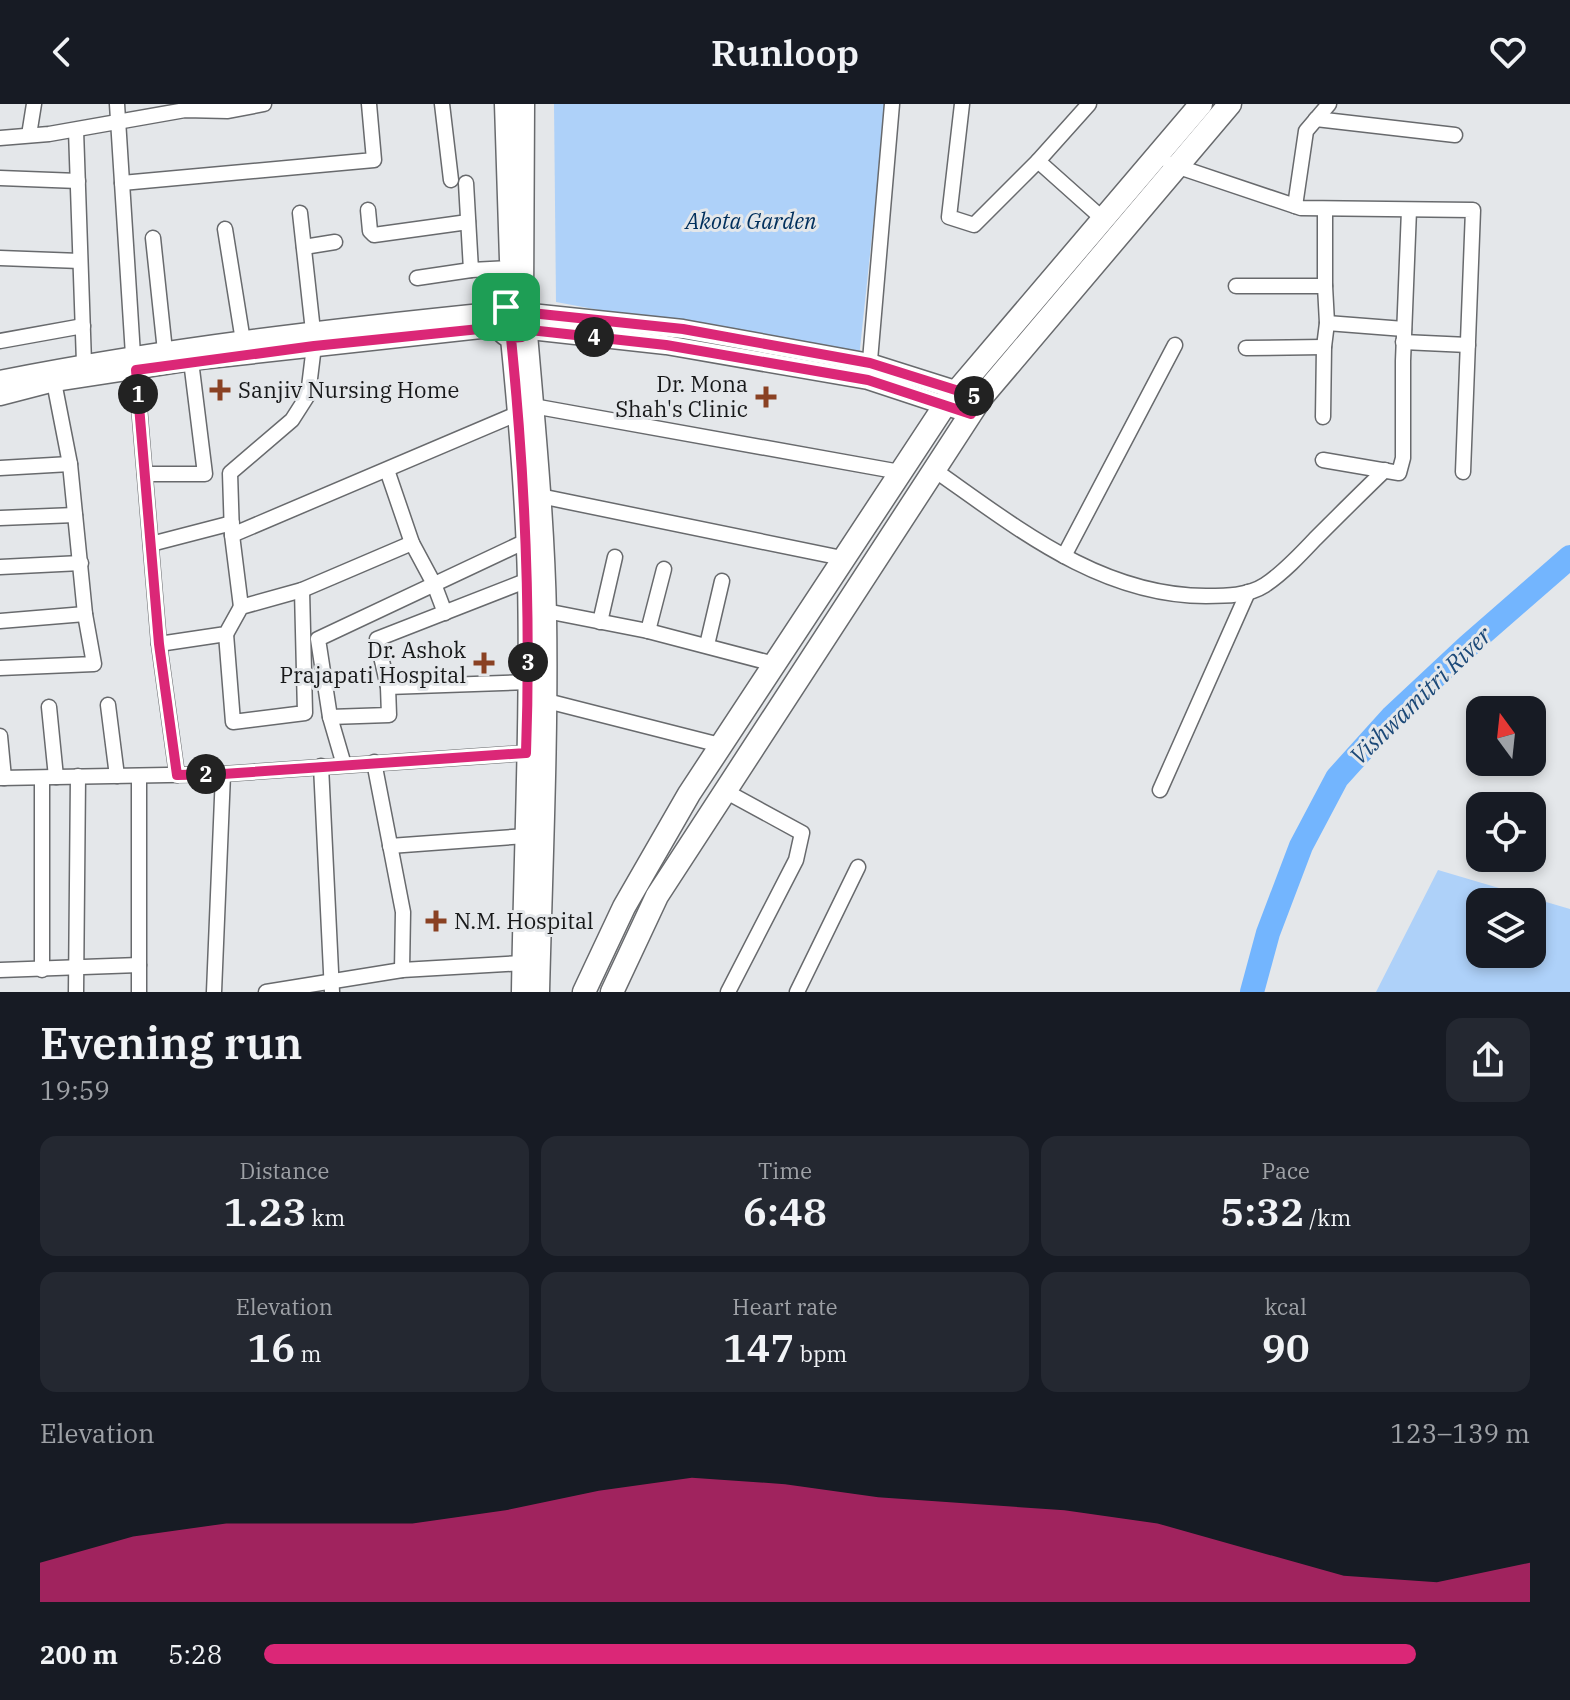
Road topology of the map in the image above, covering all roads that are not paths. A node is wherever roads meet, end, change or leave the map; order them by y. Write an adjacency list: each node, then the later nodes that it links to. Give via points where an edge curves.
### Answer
1 (34, 104): 19 (street)
2 (117, 104): 17 (street)
3 (264, 104): 14 (street)
4 (369, 104): 28 (street, via 374,160)
5 (442, 104): 26 (street)
6 (505, 104): 43 (main road)
7 (524, 104): 48 (main road)
8 (892, 104): 63 (street)
9 (962, 104): 23 (street, via 949,217 974,225)
10 (1089, 104): 23 (street)
11 (1201, 104): 22 (main road)
12 (1230, 104): 24 (main road)
13 (1329, 104): 16 (street)
14 (244, 106): 15 (street, via 228,111)
15 (185, 107): 17 (street)
16 (1316, 119): 20 (street); 30 (street, via 1306,131)
17 (118, 122): 18 (street); 28 (street)
18 (76, 130): 19 (street); 27 (street)
19 (29, 135): 21 (street)
20 (1455, 135)
21 (0, 138)
22 (1156, 157): 24 (street); 35 (main road)
23 (1038, 161): 35 (street)
24 (1177, 168): 30 (street); 68 (main road)
25 (0, 178): 27 (street)
26 (451, 180)
27 (78, 181): 42 (street)
28 (122, 183): 61 (street)
29 (466, 183): 36 (street)
30 (1295, 206): 31 (street)
31 (1325, 209): 33 (street); 47 (street)
32 (368, 210): 36 (street, via 374,235)
33 (1409, 210): 51 (street); 56 (street, via 1473,210)
34 (300, 213): 40 (street)
35 (1103, 219): 67 (main road)
36 (468, 222): 44 (street)
37 (225, 229): 54 (street)
38 (153, 238): 59 (street)
39 (335, 242): 40 (street)
40 (304, 247): 52 (street)
41 (0, 258): 42 (street)
42 (80, 261): 50 (street)
43 (510, 268): 44 (street); 48 (main road)
44 (471, 270): 45 (street)
45 (417, 278)
46 (1236, 286): 47 (street)
47 (1325, 286): 49 (street)
48 (516, 320): 52 (street); 63 (street, via 683,329 717,344); 69 (main road)
49 (1327, 323): 51 (street); 57 (street)
50 (83, 326): 53 (street); 62 (street)
51 (1404, 336): 56 (street); 76 (street, via 1403,458 1399,473)
52 (313, 339): 54 (street); 60 (street); 83 (street, via 308,395 292,420 230,473)
53 (0, 341)
54 (243, 341): 59 (street)
55 (1175, 345): 87 (street)
56 (1468, 345): 78 (street)
57 (1324, 347): 58 (street); 70 (street)
58 (1246, 348)
59 (165, 351): 61 (street)
60 (191, 361): 61 (street); 79 (street, via 205,474)
61 (134, 362): 62 (street); 65 (street); 79 (street)
62 (84, 363): 64 (street)
63 (869, 372): 67 (street)
64 (0, 380)
65 (54, 382): 66 (street); 72 (street)
66 (0, 396)
67 (950, 398): 68 (street); 77 (main road)
68 (976, 406): 74 (main road)
69 (526, 410): 75 (street); 77 (street); 80 (main road); 84 (main road)
70 (1323, 417)
71 (1323, 460): 76 (street)
72 (70, 464): 73 (street); 81 (street)
73 (0, 468)
74 (933, 469): 87 (street); 130 (main road)
75 (387, 470): 83 (street); 85 (street)
76 (1385, 470): 97 (street, via 1298,556)
77 (900, 472): 89 (main road)
78 (1463, 472)
79 (145, 474): 86 (street)
80 (540, 496): 89 (street); 99 (main road)
81 (75, 515): 82 (street); 90 (street)
82 (0, 518)
83 (232, 529): 86 (street); 98 (street)
84 (526, 541): 93 (main road); 95 (street)
85 (412, 543): 95 (street); 96 (street)
86 (151, 544): 106 (street)
87 (1064, 556): 97 (street, via 1140,588 1190,596)
88 (615, 557): 103 (street)
89 (842, 558): 108 (main road)
90 (81, 563): 91 (street); 101 (street)
91 (0, 567)
92 (664, 569): 104 (street)
93 (528, 580): 100 (street); 110 (main road)
94 (722, 581): 107 (street)
95 (434, 584): 100 (street); 115 (street, via 318,639)
96 (302, 590): 98 (street); 105 (street, via 305,713 233,722)
97 (1248, 592): 129 (street)
98 (241, 607): 105 (street)
99 (546, 611): 103 (street); 112 (main road)
100 (445, 613): 111 (street, via 377,639)
101 (85, 614): 102 (street); 109 (street, via 94,664)
102 (0, 621)
103 (600, 622): 104 (street)
104 (648, 631): 107 (street)
105 (226, 634): 106 (street)
106 (159, 644): 123 (street)
107 (707, 645): 108 (street)
108 (774, 664): 117 (main road)
109 (0, 668)
110 (529, 682): 111 (street); 118 (main road)
111 (388, 687): 115 (street, via 389,715)
112 (547, 701): 117 (street); 147 (main road)
113 (108, 705): 125 (street)
114 (49, 707): 127 (street)
115 (330, 717): 120 (street)
116 (0, 736): 128 (street)
117 (720, 745): 148 (main road, via 624,907)
118 (526, 753): 119 (street); 131 (main road)
119 (374, 762): 120 (street); 132 (street)
120 (344, 765): 121 (street)
121 (321, 766): 122 (street); 140 (street)
122 (223, 774): 123 (street); 144 (street)
123 (177, 775): 126 (street)
124 (78, 776): 125 (street); 127 (street); 136 (street)
125 (117, 776): 126 (street)
126 (139, 776): 135 (street)
127 (49, 777): 128 (street); 138 (street)
128 (2, 778)
129 (1160, 790)
130 (725, 791): 141 (main road, via 657,896); 149 (street, via 802,833 796,860)
131 (526, 836): 132 (street); 134 (main road)
132 (390, 846): 139 (street, via 403,912)
133 (858, 867): 150 (street)
134 (523, 963): 139 (street); 146 (main road)
135 (139, 965): 136 (street); 143 (street)
136 (76, 969): 138 (street); 142 (street)
137 (0, 970): 138 (street)
138 (42, 970)
139 (402, 970): 140 (street)
140 (331, 987): 145 (street)
141 (617, 991)
142 (76, 992)
143 (139, 992)
144 (214, 992)
145 (266, 992)
146 (522, 992)
147 (539, 992)
148 (584, 992)
149 (728, 992)
150 (797, 992)

